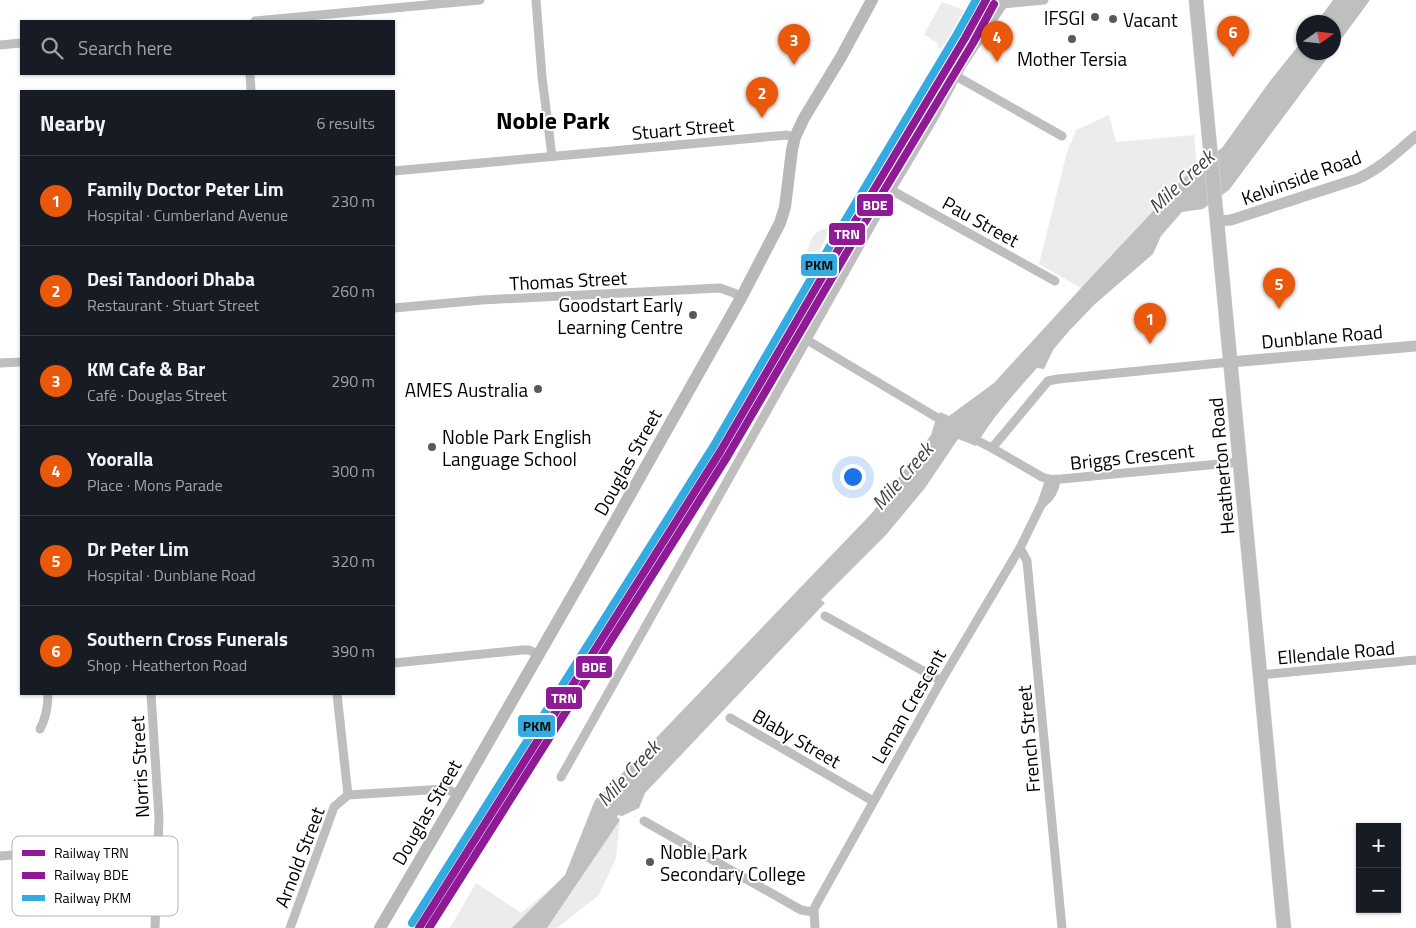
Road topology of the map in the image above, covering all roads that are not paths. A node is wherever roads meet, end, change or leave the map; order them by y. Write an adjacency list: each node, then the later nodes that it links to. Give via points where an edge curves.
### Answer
1 (480, 0): 8 (street)
2 (536, 0): 17 (street)
3 (872, 0): 14 (main road, Douglas Street)
4 (991, 0): 7 (street)
5 (1044, 0): 7 (street)
6 (1196, 0): 20 (main road, Heatherton Road)
7 (1004, 2): 12 (street)
8 (266, 20)
9 (20, 43): 10 (street)
10 (0, 45)
11 (250, 75): 13 (street)
12 (956, 76): 15 (street); 19 (street)
13 (251, 90)
14 (795, 136): 17 (street, Stuart Street); 22 (main road, Douglas Street, via 780,223)
15 (1062, 136)
16 (1416, 136): 20 (street, Kelvinside Road, via 1384,164 1357,179 1231,220)
17 (552, 156): 18 (street, Stuart Street)
18 (395, 171)
19 (891, 190): 21 (street, Pau Street); 24 (street)
20 (1216, 221): 27 (main road, Heatherton Road)
21 (1055, 281)
22 (741, 298): 23 (street, Thomas Street, via 720,288 482,300); 36 (main road, Douglas Street)
23 (395, 308)
24 (807, 340): 29 (street); 46 (street)
25 (1416, 346): 27 (street, Dunblane Road)
26 (20, 362): 28 (street)
27 (1230, 362): 31 (street, via 1048,381); 32 (main road, Heatherton Road)
28 (0, 363)
29 (936, 417)
30 (980, 442): 31 (street)
31 (992, 448): 33 (street, via 1042,477)
32 (1240, 462): 33 (street, Briggs Crescent); 39 (main road, Heatherton Road)
33 (1053, 479): 34 (street, Leman Crescent, via 1055,488 1042,503)
34 (1020, 548): 40 (street, Leman Crescent); 56 (street, French Street, via 1027,561)
35 (825, 616): 40 (street)
36 (539, 654): 38 (street, via 522,650); 48 (main road, Douglas Street)
37 (1416, 660): 39 (street, Ellendale Road)
38 (395, 664)
39 (1260, 675): 57 (main road, Heatherton Road)
40 (941, 681): 49 (street, Leman Crescent)
41 (48, 695): 45 (street)
42 (151, 695): 51 (street, Norris Street)
43 (338, 695): 47 (street)
44 (730, 718): 49 (street, Blaby Street)
45 (40, 729)
46 (561, 777)
47 (348, 795): 48 (street, Arnold Street, via 444,789); 53 (street, Arnold Street, via 334,807)
48 (458, 795): 54 (main road, Douglas Street)
49 (874, 800): 52 (street, Leman Crescent)
50 (644, 821): 52 (street, via 801,910)
51 (158, 836)
52 (814, 912): 55 (street, Leman Crescent)
53 (290, 928)
54 (380, 928)
55 (815, 928)
56 (1062, 928)
57 (1284, 928)

